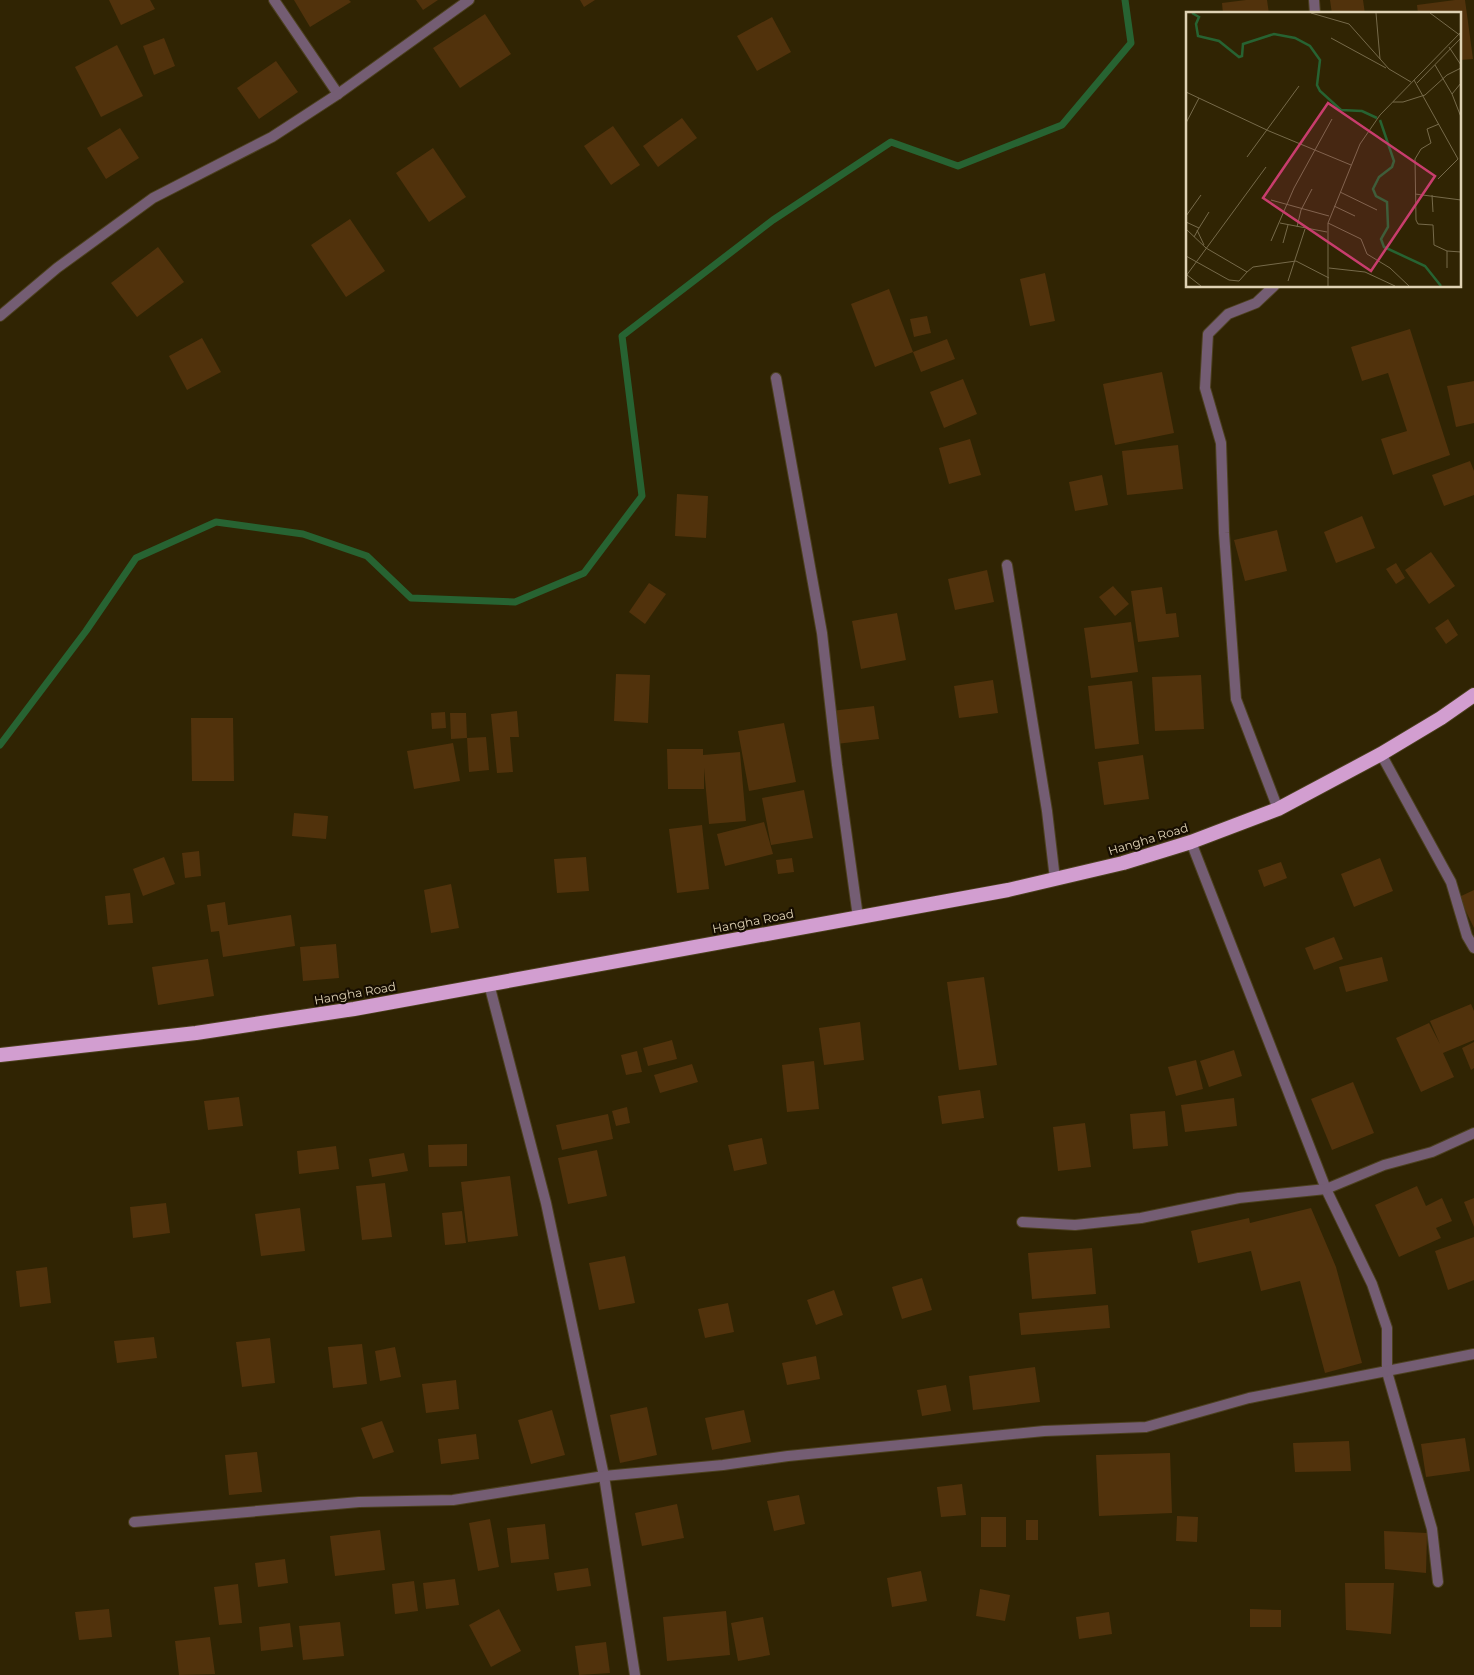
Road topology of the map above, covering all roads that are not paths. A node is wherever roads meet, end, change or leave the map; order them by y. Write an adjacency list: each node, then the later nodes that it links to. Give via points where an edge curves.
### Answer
1 (274, 0): 3 (street)
2 (469, 0): 3 (street)
3 (338, 94): 5 (street, via 272,137 153,198 57,268)
4 (1272, 288): 10 (street, via 1256,303 1228,314 1208,334 1205,388 1221,443 1236,699)
5 (0, 316)
6 (776, 378): 13 (street, via 822,633)
7 (1007, 565): 12 (street, via 1047,810)
8 (1474, 695): 9 (highway, Hangha Road)
9 (1381, 754): 10 (highway, Hangha Road); 14 (street, via 1451,882)
10 (1278, 809): 11 (highway, Hangha Road)
11 (1191, 842): 12 (highway, Hangha Road); 18 (street)
12 (1055, 879): 13 (highway, Hangha Road)
13 (858, 916): 15 (highway, Hangha Road)
14 (1474, 948)
15 (489, 984): 16 (highway, Hangha Road, via 205,1032); 22 (street, via 546,1203)
16 (0, 1055)
17 (1474, 1133): 18 (street, via 1432,1152 1384,1165)
18 (1326, 1189): 19 (street, via 1239,1198 1141,1218 1075,1226); 21 (street, via 1372,1284 1387,1328)
19 (1022, 1222)
20 (1474, 1354): 21 (street)
21 (1387, 1372): 22 (street, via 1249,1398 1146,1427 1044,1431); 24 (street, via 1432,1529)
22 (604, 1476): 23 (street, via 452,1500 359,1502); 25 (street)
23 (134, 1522)
24 (1438, 1582)
25 (635, 1675)

